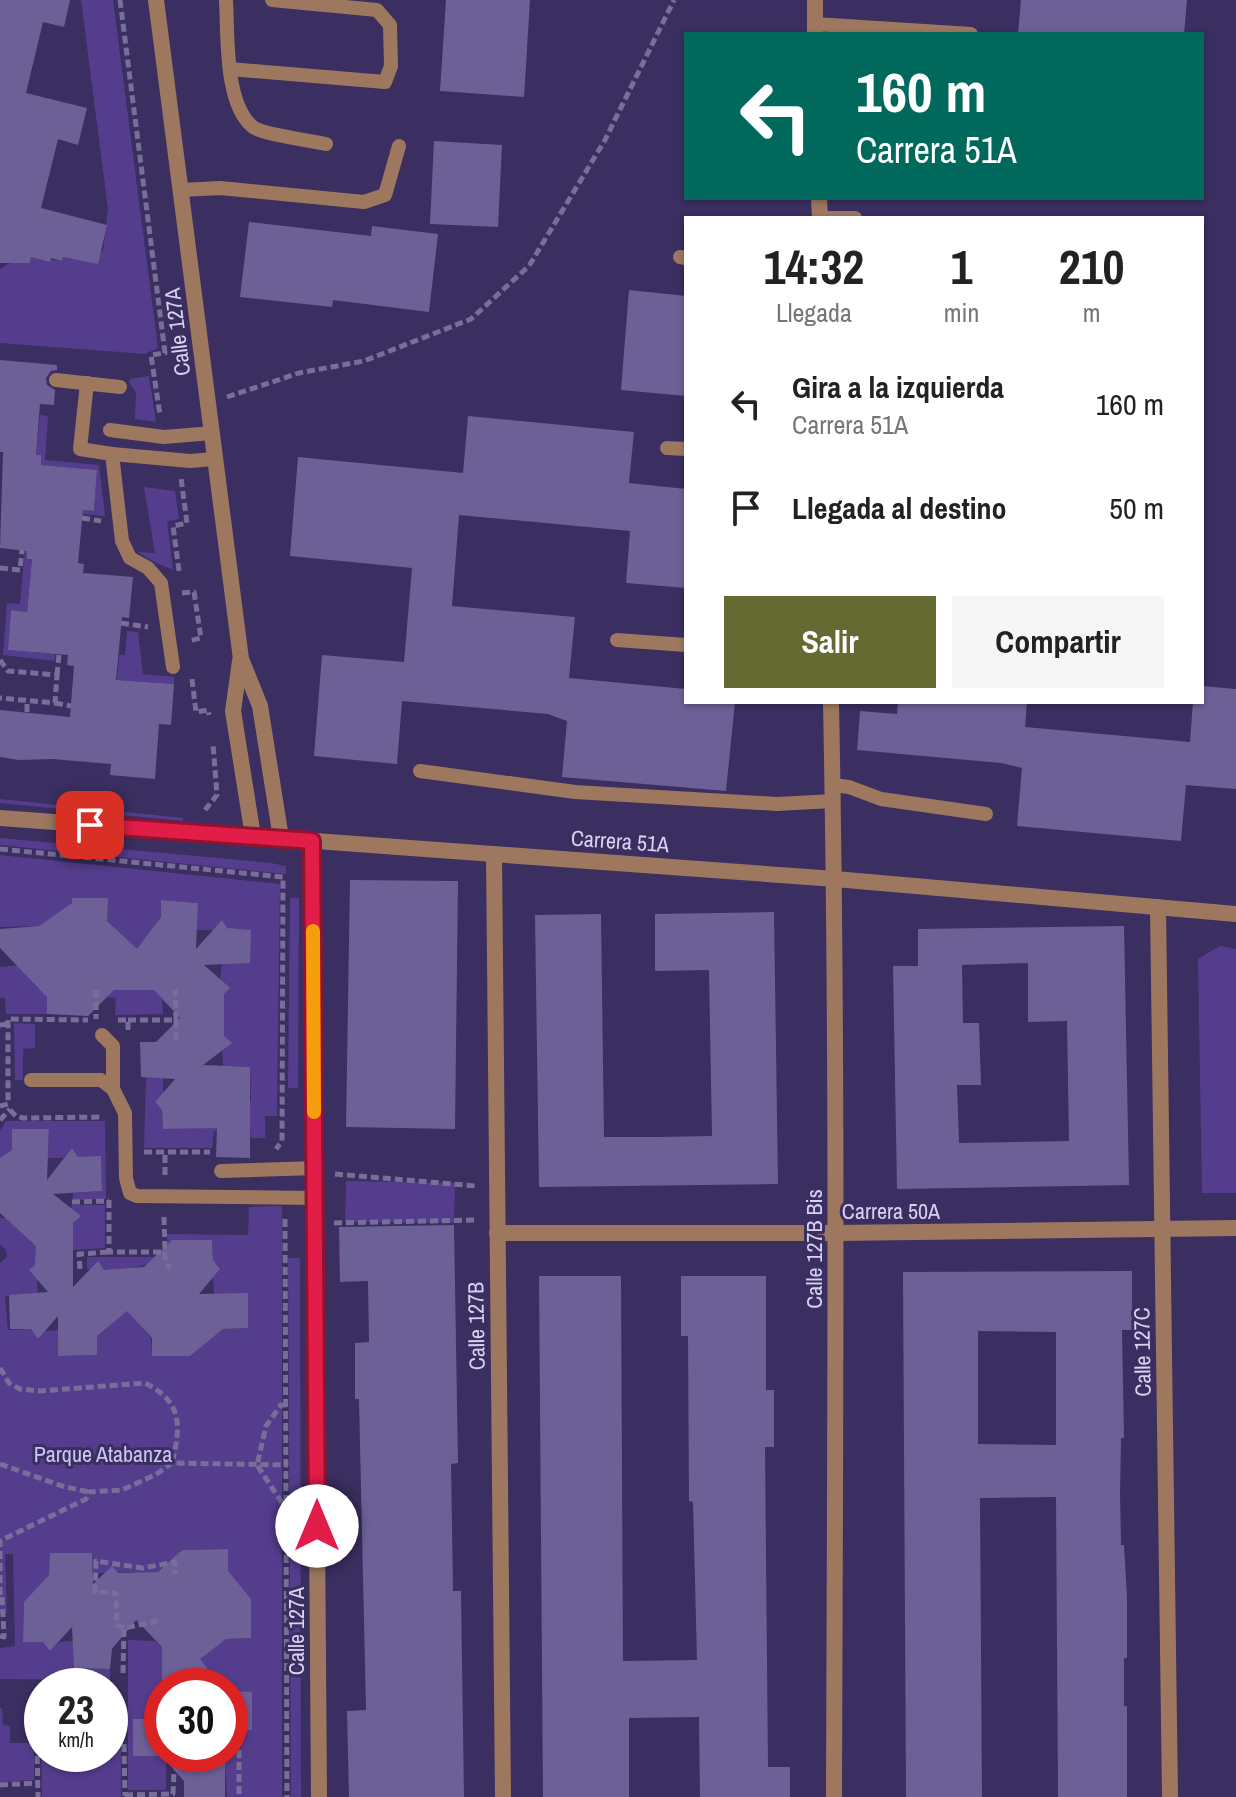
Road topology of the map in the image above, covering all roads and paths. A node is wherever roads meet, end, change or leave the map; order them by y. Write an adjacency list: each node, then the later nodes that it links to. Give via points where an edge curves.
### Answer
1 (120, 0): 19 (path, via 165,353 151,355 160,416 174,414)
2 (156, 0): 12 (street, Calle 127A)
3 (226, 0): 9 (lane)
4 (272, 0): 9 (lane, via 377,10 390,25 391,66 385,82)
5 (674, 0): 16 (path, via 605,140 529,266 471,319 364,361 299,373)
6 (815, 0): 7 (street)
7 (815, 29): 8 (lane)
8 (909, 32)
9 (230, 69): 10 (lane, via 235,94 254,129)
10 (326, 144)
11 (399, 146): 12 (lane, via 385,195 364,202 220,188)
12 (182, 190): 16 (street, Calle 127A)
13 (56, 380): 14 (lane)
14 (87, 383): 15 (lane); 22 (lane, via 80,449)
15 (120, 387)
16 (208, 403): 18 (street, Calle 127A)
17 (110, 430): 19 (lane)
18 (212, 433): 19 (lane); 23 (street, Calle 127A)
19 (176, 436)
20 (667, 448): 21 (lane)
21 (684, 449)
22 (112, 454): 24 (lane); 33 (lane, via 124,516 117,541 161,583 164,634)
23 (214, 459): 24 (lane); 31 (street, Calle 127A)
24 (179, 460): 30 (path, via 187,523 173,526 182,594 194,592 201,638 187,641)
25 (22, 550): 26 (path, via 20,570)
26 (0, 568)
27 (617, 640): 28 (lane)
28 (684, 645)
29 (59, 655): 35 (path)
30 (189, 655)
31 (241, 659): 49 (street, Calle 127A, via 233,711); 50 (street, Calle 127A, via 260,706)
32 (0, 660): 35 (path, via 8,671)
33 (173, 667)
34 (191, 669): 42 (path, via 196,712 208,710)
35 (57, 675): 38 (path)
36 (0, 698): 37 (path)
37 (27, 701): 38 (path); 41 (path)
38 (55, 703): 40 (path)
39 (831, 704): 45 (street, Calle 127B Bis)
40 (71, 706)
41 (27, 712)
42 (210, 725)
43 (212, 739): 46 (path, via 217,795)
44 (420, 771): 45 (lane, via 575,792 777,804)
45 (833, 793): 47 (lane, via 849,787 881,799); 54 (street, Calle 127B Bis)
46 (198, 814)
47 (986, 814)
48 (0, 818): 49 (street, Carrera 51A)
49 (253, 836): 50 (street, Carrera 51A)
50 (281, 838): 51 (street, Carrera 51A)
51 (312, 841): 53 (street, Carrera 51A); 71 (street, Calle 127A)
52 (0, 849): 70 (path, via 283,877)
53 (494, 854): 54 (street, Carrera 51A); 75 (street, Calle 127B)
54 (835, 879): 55 (street, Carrera 51A); 85 (street, Calle 127B Bis)
55 (1158, 907): 56 (street, Carrera 51A); 84 (street, Calle 127C)
56 (1236, 914)
57 (175, 989): 61 (path)
58 (96, 990): 59 (path)
59 (96, 1020)
60 (128, 1020): 61 (path)
61 (176, 1020): 65 (path)
62 (8, 1024): 63 (path)
63 (0, 1025)
64 (102, 1035): 67 (lane, via 113,1046)
65 (176, 1042)
66 (31, 1080): 67 (lane, via 101,1080)
67 (113, 1089): 76 (lane, via 125,1113 130,1193)
68 (109, 1117): 69 (path, via 23,1118 9,1107)
69 (0, 1120)
70 (281, 1138): 71 (path, via 299,1137); 72 (path, via 275,1152 291,1152)
71 (315, 1163): 72 (lane); 75 (path, via 336,1175); 77 (street, Calle 127A)
72 (291, 1170): 73 (lane)
73 (221, 1171)
74 (109, 1187): 78 (path)
75 (497, 1188): 82 (street, Calle 127B)
76 (291, 1197): 77 (lane); 81 (path, via 293,1208)
77 (315, 1198): 80 (street, Calle 127A)
78 (109, 1201): 79 (path); 86 (path)
79 (72, 1202)
80 (315, 1220): 81 (path); 82 (path); 95 (street, Calle 127A)
81 (285, 1221): 90 (path)
82 (497, 1226): 85 (street, Carrera 50A); 116 (street, Calle 127B)
83 (1236, 1228): 84 (street, Carrera 50A)
84 (1161, 1231): 85 (street, Carrera 50A); 118 (street, Calle 127C)
85 (836, 1233): 117 (street, Calle 127B Bis)
86 (109, 1252): 87 (path, via 165,1252); 88 (path, via 79,1254)
87 (170, 1268)
88 (80, 1269)
89 (0, 1368): 91 (path, via 20,1389 145,1383 157,1389 178,1420)
90 (286, 1405): 93 (path, via 266,1426); 94 (path)
91 (172, 1463): 93 (path); 96 (path, via 122,1490)
92 (0, 1464): 96 (path)
93 (257, 1465): 94 (path); 97 (path)
94 (287, 1465): 95 (path); 97 (path)
95 (317, 1465): 115 (street, Calle 127A)
96 (89, 1492): 99 (path, via 86,1499 0,1541)
97 (287, 1510): 114 (path)
98 (175, 1574): 101 (path, via 175,1562 143,1568 96,1561 95,1592 116,1593 117,1625)
99 (1, 1595): 102 (path, via 4,1637)
100 (155, 1616): 101 (path, via 155,1622)
101 (124, 1628): 103 (path)
102 (0, 1636)
103 (123, 1668)
104 (38, 1772): 108 (path)
105 (125, 1772): 110 (path)
106 (174, 1772): 111 (path)
107 (239, 1772): 113 (path)
108 (38, 1783): 109 (path); 112 (path)
109 (0, 1785)
110 (125, 1796): 111 (path)
111 (176, 1796)
112 (38, 1797)
113 (239, 1797)
114 (287, 1797)
115 (319, 1797)
116 (503, 1797)
117 (834, 1797)
118 (1170, 1797)

